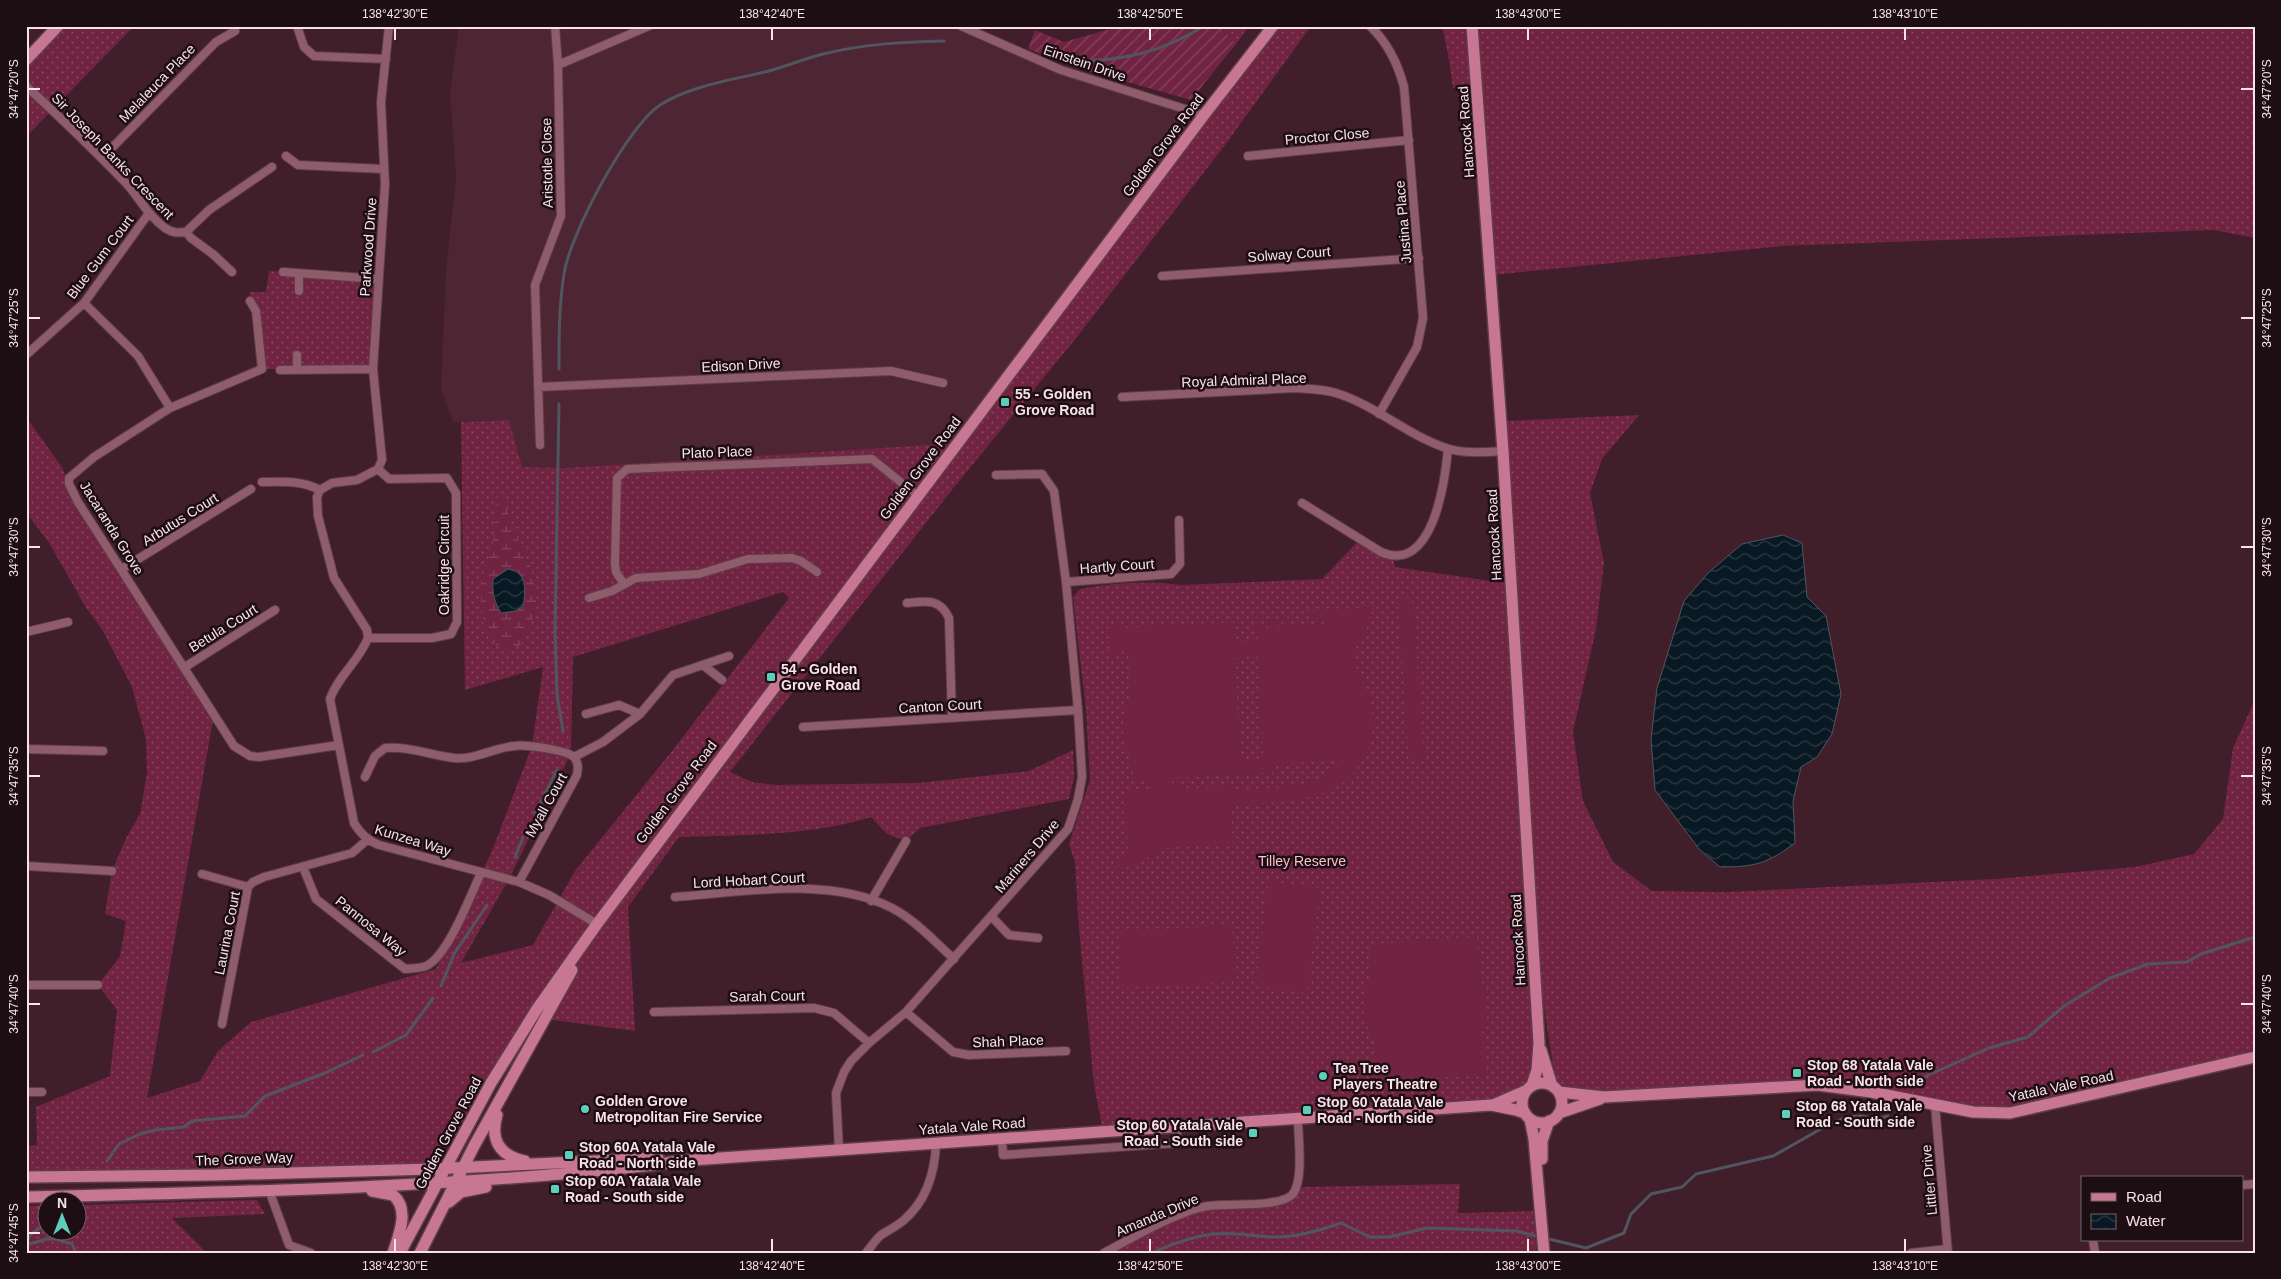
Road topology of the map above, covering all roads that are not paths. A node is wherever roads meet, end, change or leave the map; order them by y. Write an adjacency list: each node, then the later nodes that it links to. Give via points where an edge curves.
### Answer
1 (58, 26): 11 (main road)
2 (297, 26): 12 (street, via 304,47 314,56)
3 (389, 26): 12 (street, Parkwood Drive)
4 (555, 26): 13 (street, Aristotle Close)
5 (649, 26): 13 (street)
6 (961, 26): 15 (street, Einstein Drive, via 1061,70)
7 (1273, 26): 15 (main road, Golden Grove Road)
8 (1370, 26): 16 (street, Justina Place, via 1380,36 1399,70)
9 (1472, 26): 47 (main road, Hancock Road)
10 (234, 32): 19 (street, Melaleuca Place, via 216,42)
11 (26, 60)
12 (386, 60): 22 (street, Parkwood Drive, via 381,102)
13 (558, 65): 41 (street, Aristotle Close, via 561,216 535,285)
14 (26, 86): 19 (street, Sir Joseph Banks Crescent)
15 (1204, 115): 53 (main road, Golden Grove Road)
16 (1409, 140): 18 (street, Proctor Close); 26 (street, Justina Place)
17 (286, 156): 20 (street)
18 (1248, 156)
19 (102, 158): 24 (street, Sir Joseph Banks Crescent)
20 (298, 165): 22 (street); 23 (street)
21 (272, 167): 25 (street, via 209,210)
22 (383, 169): 31 (street, Parkwood Drive, via 385,184)
23 (291, 170)
24 (149, 213): 25 (street, Sir Joseph Banks Crescent, via 175,233); 34 (street, Blue Gum Court)
25 (186, 232): 27 (street, Sir Joseph Banks Crescent)
26 (1419, 258): 30 (street, Solway Court); 44 (street, Justina Place, via 1421,333 1417,347)
27 (232, 272)
28 (283, 272): 29 (street)
29 (299, 274): 31 (street); 32 (street)
30 (1162, 276)
31 (378, 278): 37 (street, Parkwood Drive)
32 (299, 291)
33 (250, 301): 43 (street, Jacaranda Grove, via 256,312 262,370)
34 (84, 303): 36 (street, Blue Gum Court); 43 (street, via 138,356)
35 (297, 355): 39 (street)
36 (26, 356)
37 (373, 369): 39 (street); 48 (street, Parkwood Drive, via 382,460)
38 (280, 370): 39 (street)
39 (297, 370)
40 (943, 383): 41 (street, Edison Drive, via 891,371)
41 (538, 387): 45 (street, Aristotle Close)
42 (1122, 397): 44 (street, Royal Admiral Place, via 1294,388 1336,393)
43 (170, 408): 56 (street, Jacaranda Grove, via 94,457 69,478 78,502)
44 (1379, 414): 46 (street, Royal Admiral Place, via 1418,437)
45 (540, 445)
46 (1448, 449): 47 (street, Royal Admiral Place); 54 (street, via 1442,496 1434,522 1419,544 1400,556 1393,558 1381,552)
47 (1503, 451): 101 (main road, Hancock Road)
48 (378, 469): 52 (street, via 357,480 332,483); 65 (street, Oakridge Circuit, via 389,479 446,478 456,494 457,622 451,634 432,638)
49 (996, 475): 58 (street, Mariners Drive, via 1042,474 1054,491)
50 (262, 482): 52 (street, via 296,481)
51 (251, 489): 56 (street, Arbutus Court)
52 (320, 490): 65 (street, via 318,516 334,578 367,630)
53 (918, 496): 59 (street, Plato Place, via 872,459 627,469 617,478 615,488 615,564); 92 (main road, Golden Grove Road)
54 (1302, 503)
55 (1179, 520): 58 (street, Hartly Court, via 1180,564 1171,574)
56 (122, 569): 68 (street, Jacaranda Grove)
57 (817, 572): 59 (street, via 801,560 792,558 752,559 699,574 636,578)
58 (1066, 582): 70 (street, Mariners Drive)
59 (624, 584): 60 (street)
60 (589, 598)
61 (908, 603): 73 (street, via 936,602 945,609)
62 (275, 610): 68 (street, Betula Court)
63 (68, 622): 64 (street)
64 (26, 632)
65 (368, 638): 75 (street, Kunzea Way, via 335,686 330,699)
66 (729, 656): 67 (street)
67 (703, 665): 69 (street); 72 (street, via 673,675)
68 (185, 667): 75 (street, Jacaranda Grove, via 240,751 259,757)
69 (722, 680)
70 (1078, 710): 73 (street, Canton Court); 91 (street, Mariners Drive, via 1082,777 1068,829)
71 (586, 714): 72 (street, via 619,705)
72 (640, 714): 78 (street, via 603,742)
73 (952, 718): 74 (street, Canton Court)
74 (803, 727)
75 (339, 745): 80 (street, Kunzea Way, via 354,823)
76 (26, 749): 77 (street)
77 (103, 751)
78 (574, 758): 79 (street, Myall Court, via 562,752 516,745 471,758 385,748 375,756); 87 (street, Myall Court, via 577,776)
79 (366, 777)
80 (367, 840): 83 (street, Laurina Court, via 352,853); 85 (street, Kunzea Way)
81 (906, 841): 90 (street)
82 (26, 866): 84 (street)
83 (303, 867): 85 (street, Pannosa Way, via 316,899 405,969 427,966 437,958 449,940); 88 (street, Laurina Court, via 264,878)
84 (112, 870)
85 (480, 873): 87 (street, Kunzea Way)
86 (202, 874): 88 (street)
87 (519, 882): 92 (street, Kunzea Way, via 549,895)
88 (248, 887): 99 (street, Laurina Court)
89 (674, 897): 90 (street, Lord Hobart Court, via 800,888 839,892)
90 (871, 901): 94 (street, Lord Hobart Court, via 892,908)
91 (992, 917): 93 (street, via 1009,935); 94 (street, Mariners Drive)
92 (595, 927): 109 (main road, Golden Grove Road); 123 (main road, Golden Grove Road, via 515,1044)
93 (1038, 938)
94 (954, 959): 98 (street, Mariners Drive)
95 (26, 985): 96 (street)
96 (98, 985)
97 (654, 1012): 100 (street, Sarah Court, via 814,1008 834,1014)
98 (906, 1012): 100 (street, Mariners Drive); 102 (street, Shah Place, via 953,1052 969,1055)
99 (222, 1024)
100 (869, 1043): 119 (street, Mariners Drive, via 851,1061 839,1082 836,1093)
101 (1540, 1043): 104 (main road, Hancock Road, via 1537,1070); 105 (main road, Hancock Road)
102 (1066, 1051)
103 (2255, 1057): 111 (main road, Yatala Vale Road, via 2010,1113 1974,1112)
104 (1529, 1088): 105 (main road, via 1543,1083); 110 (main road, Yatala Vale Road); 113 (main road, via 1522,1101)
105 (1555, 1089): 108 (main road, Yatala Vale Road); 112 (main road, via 1562,1101)
106 (26, 1092): 107 (street)
107 (42, 1092)
108 (1604, 1097): 111 (main road, Yatala Vale Road, via 1818,1086 1854,1089); 112 (main road, Yatala Vale Road)
109 (502, 1098): 121 (main road, via 494,1130 499,1146 516,1159); 122 (main road, Golden Grove Road)
110 (1491, 1105): 113 (main road, Yatala Vale Road, via 1516,1110); 114 (main road, Yatala Vale Road)
111 (1935, 1105): 135 (street, Littler Drive)
112 (1559, 1113): 115 (main road)
113 (1527, 1116): 115 (main road, via 1539,1122); 130 (main road)
114 (1298, 1119): 116 (main road, Yatala Vale Road); 142 (street, Amanda Drive, via 1299,1175 1290,1197 1276,1202 1198,1208)
115 (1549, 1121): 130 (main road, via 1542,1141)
116 (1176, 1127): 117 (main road, Yatala Vale Road); 117 (street, via 1177,1144 1003,1155)
117 (1002, 1139): 118 (main road, Yatala Vale Road)
118 (936, 1143): 119 (main road, Yatala Vale Road); 141 (street, via 932,1176 920,1201 903,1221 882,1235)
119 (839, 1150): 120 (main road, Yatala Vale Road)
120 (678, 1161): 121 (main road, via 658,1158); 125 (main road, Yatala Vale Road)
121 (535, 1163): 122 (main road)
122 (463, 1167): 123 (main road, The Grove Way); 127 (main road, Golden Grove Road)
123 (447, 1168): 124 (main road, The Grove Way); 126 (main road, Golden Grove Road)
124 (26, 1177)
125 (524, 1178): 127 (main road, Yatala Vale Road); 132 (main road, via 461,1192)
126 (440, 1182): 127 (main road); 128 (main road); 139 (main road, Golden Grove Road)
127 (456, 1182): 132 (main road, Golden Grove Road)
128 (303, 1188): 129 (main road); 138 (main road, via 392,1195 400,1204 402,1216)
129 (269, 1190): 131 (main road); 133 (street)
130 (1539, 1190): 134 (main road)
131 (26, 1196)
132 (444, 1206): 140 (main road, Golden Grove Road)
133 (288, 1244): 136 (street); 137 (street)
134 (1544, 1249)
135 (1947, 1251): 143 (street)
136 (284, 1253)
137 (311, 1253)
138 (393, 1253)
139 (400, 1253)
140 (420, 1253)
141 (866, 1253)
142 (1104, 1253)
143 (1912, 1253)

